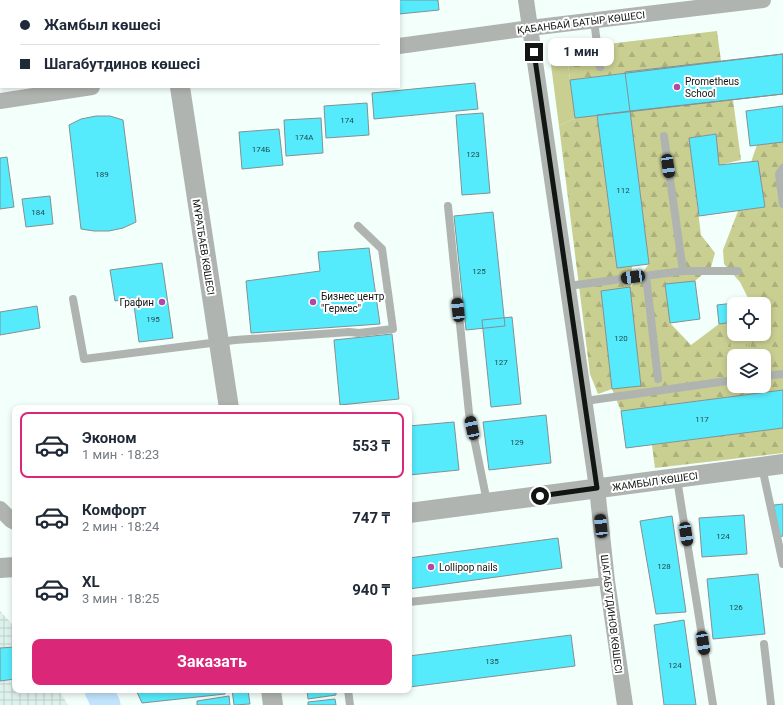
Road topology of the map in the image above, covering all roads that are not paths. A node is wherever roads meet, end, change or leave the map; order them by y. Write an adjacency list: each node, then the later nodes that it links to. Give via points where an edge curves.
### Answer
1 (526, 0): 4 (street, ШАГАБУТДИНОВ КӨШЕСІ)
2 (763, 0): 3 (street, ҚАБАНБАЙ БАТЫР КӨШЕСІ)
3 (594, 20): 4 (street, ҚАБАНБАЙ БАТЫР КӨШЕСІ); 6 (lane)
4 (530, 28): 5 (street, ҚАБАНБАЙ БАТЫР КӨШЕСІ); 18 (street, ШАГАБУТДИНОВ КӨШЕСІ)
5 (400, 46)
6 (600, 67)
7 (85, 88): 9 (street)
8 (180, 88): 20 (street, МҰРАТБАЕВ КӨШЕСІ)
9 (0, 101)
10 (664, 136): 15 (lane)
11 (783, 168): 12 (lane, via 779,174)
12 (783, 204)
13 (448, 206): 31 (lane, via 469,413)
14 (358, 226): 20 (lane, via 382,249 393,329)
15 (683, 271): 16 (lane); 17 (lane)
16 (738, 271)
17 (646, 276): 18 (lane); 23 (lane)
18 (568, 286): 25 (street, ШАГАБУТДИНОВ КӨШЕСІ)
19 (73, 299): 20 (lane, via 84,359)
20 (219, 342): 26 (street, МҰРАТБАЕВ КӨШЕСІ)
21 (783, 374): 22 (lane)
22 (771, 375)
23 (658, 379)
24 (727, 381): 25 (lane)
25 (585, 401): 30 (street, ШАГАБУТДИНОВ КӨШЕСІ)
26 (229, 405)
27 (783, 464): 28 (street, ЖАМБЫЛ КӨШЕСІ)
28 (762, 466): 29 (street, ЖАМБЫЛ КӨШЕСІ); 35 (lane)
29 (677, 478): 30 (street, ЖАМБЫЛ КӨШЕСІ); 47 (lane)
30 (597, 488): 31 (street, ЖАМБЫЛ КӨШЕСІ); 39 (street, ШАГАБУТДИНОВ КӨШЕСІ)
31 (487, 503): 33 (street, ЖАМБЫЛ КӨШЕСІ)
32 (0, 509): 34 (street)
33 (412, 513)
34 (12, 520)
35 (781, 550): 36 (lane)
36 (783, 564)
37 (12, 566): 38 (street)
38 (0, 568)
39 (607, 581): 40 (lane); 46 (street, ШАГАБУТДИНОВ КӨШЕСІ)
40 (412, 602)
41 (764, 644): 48 (lane)
42 (271, 693): 44 (street)
43 (348, 693): 45 (lane)
44 (273, 705)
45 (350, 705)
46 (624, 705)
47 (712, 705)
48 (771, 705)

